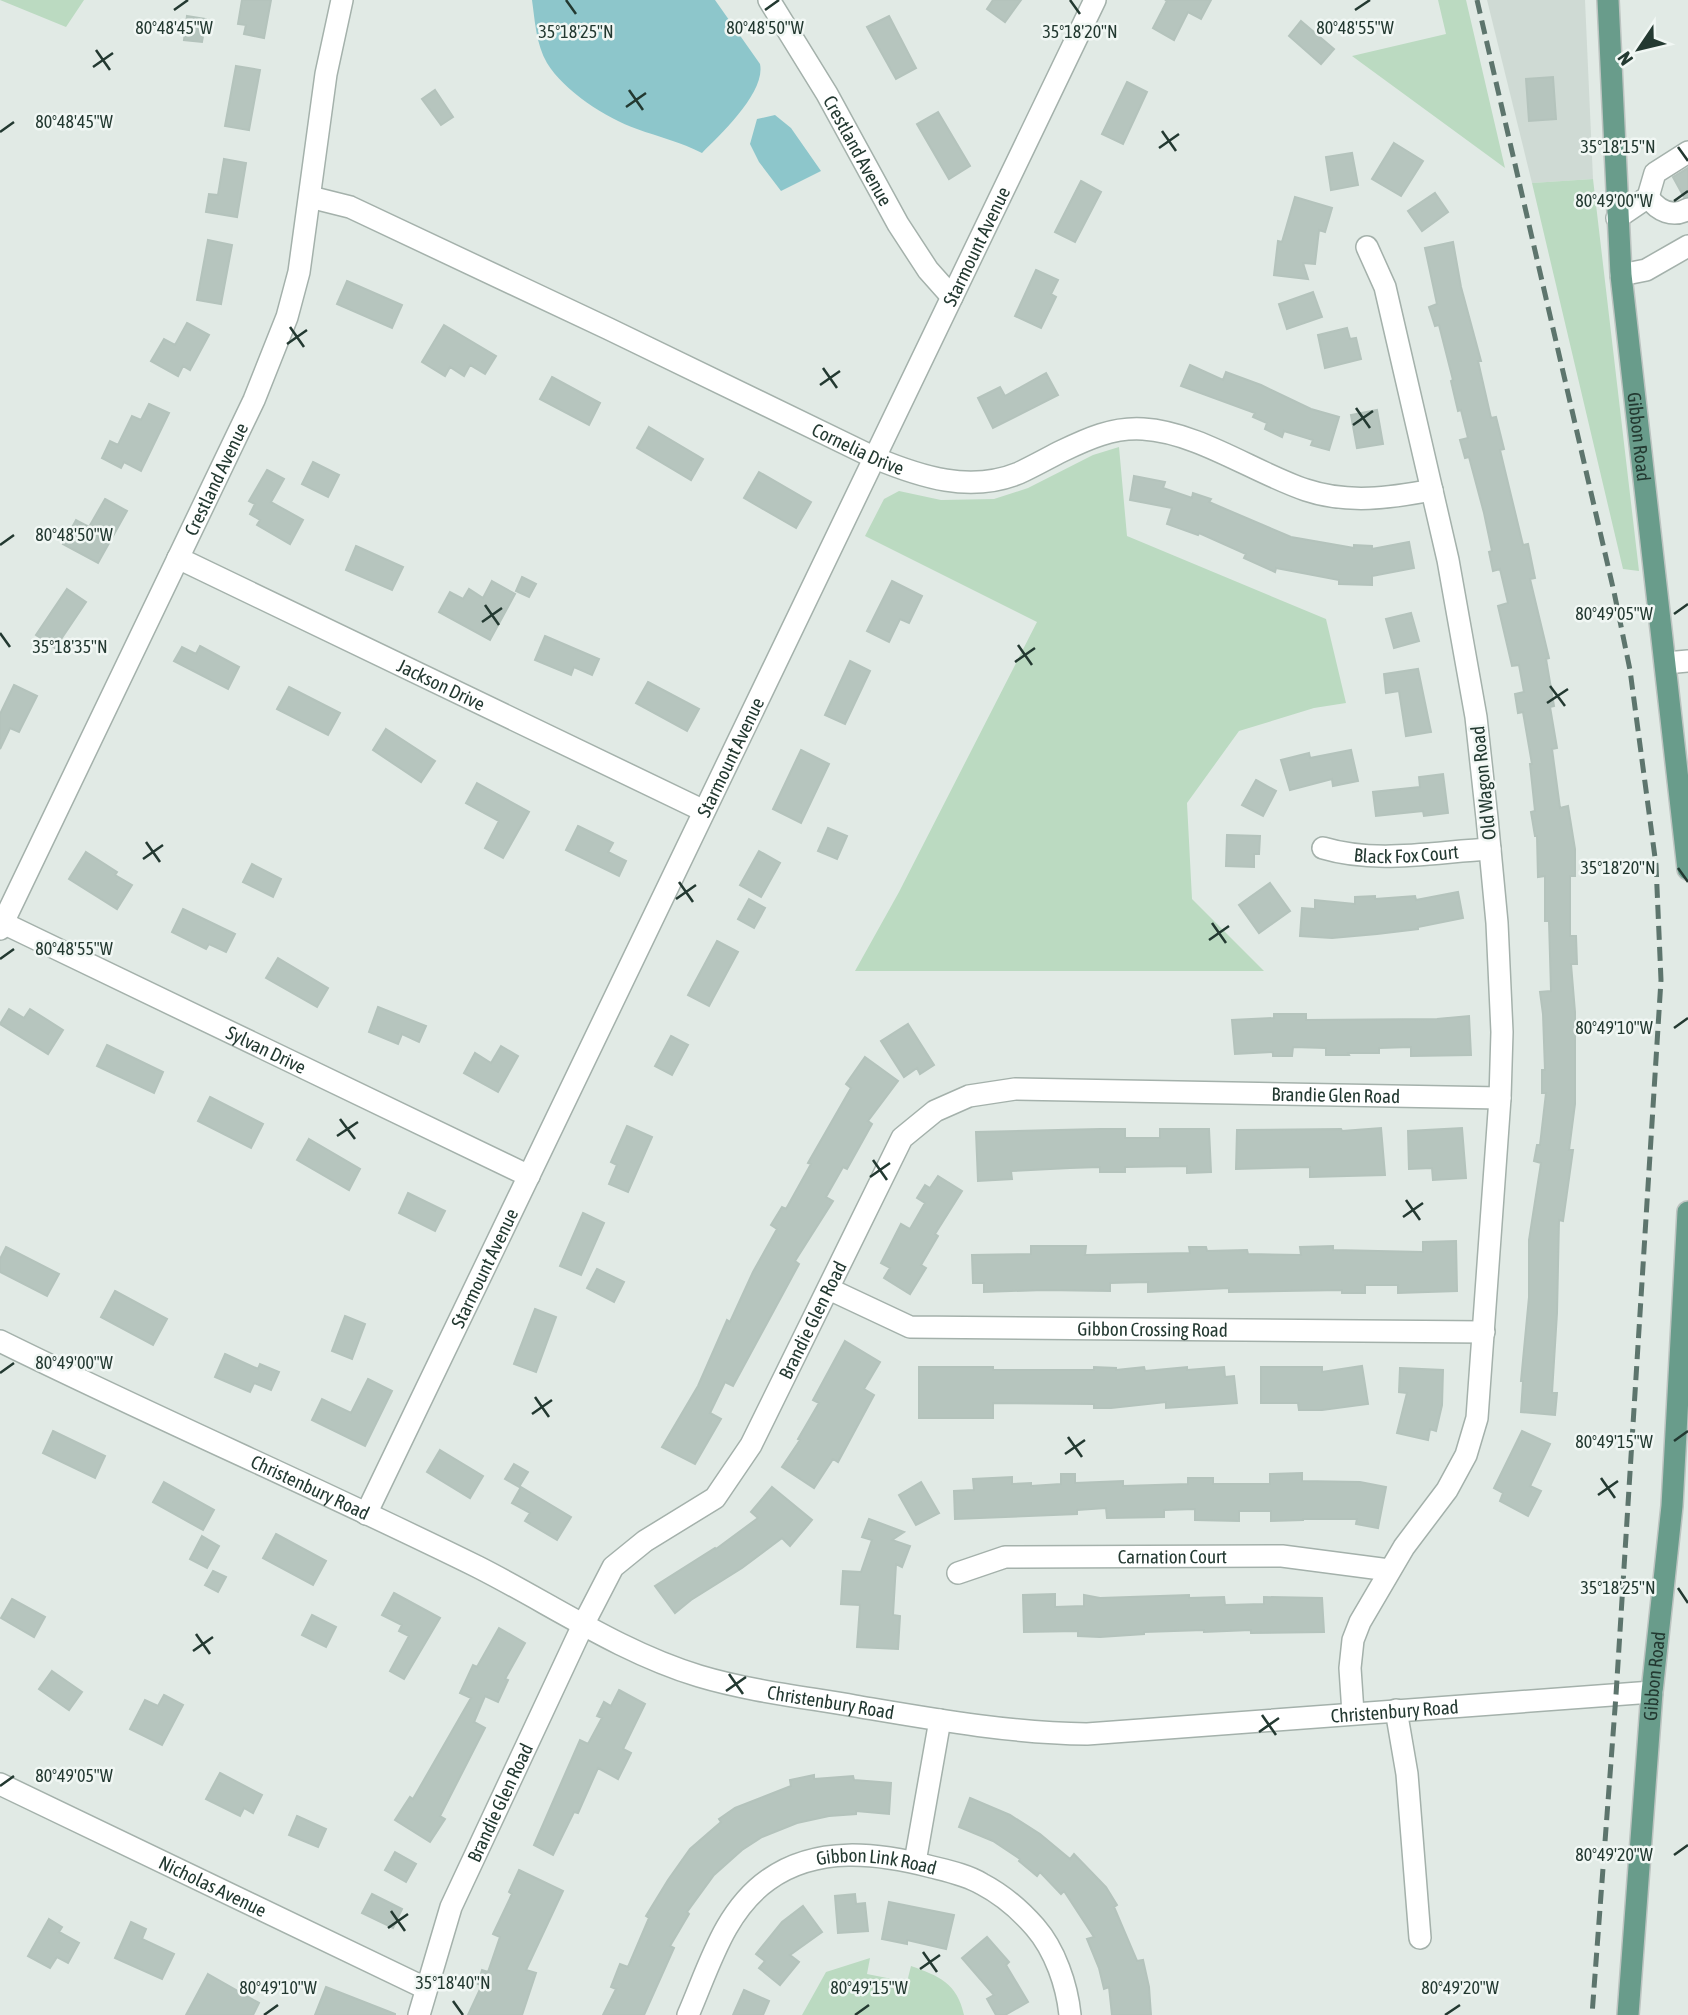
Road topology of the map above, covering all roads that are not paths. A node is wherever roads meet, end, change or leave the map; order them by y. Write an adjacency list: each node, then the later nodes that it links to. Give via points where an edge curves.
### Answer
1 (342, 0): 6 (street, Crestland Avenue, via 326,74)
2 (769, 0): 13 (street, Crestland Avenue, via 898,224)
3 (1095, 0): 13 (street, Starmount Avenue)
4 (1608, 0): 9 (main road, Gibbon Road)
5 (1688, 152): 7 (street, via 1656,173)
6 (310, 197): 14 (street, Cornelia Drive, via 350,207); 16 (street, Crestland Avenue, via 299,272 283,328 254,400)
7 (1648, 197): 8 (street, via 1669,212 1680,214); 9 (street)
8 (1688, 209)
9 (1618, 218): 12 (main road, Gibbon Road)
10 (1688, 246): 12 (street, via 1646,270)
11 (1367, 247): 15 (street, Old Wagon Road, via 1384,287)
12 (1621, 275): 18 (main road, Gibbon Road)
13 (952, 297): 14 (street, Starmount Avenue)
14 (875, 458): 15 (street, Cornelia Drive, via 943,481 996,480 1091,437 1141,429 1207,447 1284,482 1329,496 1371,499); 19 (street, Starmount Avenue)
15 (1433, 490): 21 (street, Old Wagon Road, via 1476,717)
16 (178, 558): 19 (street, Jackson Drive); 23 (street, Crestland Avenue)
17 (1688, 661): 18 (street)
18 (1666, 663): 22 (main road, Gibbon Road)
19 (704, 811): 25 (street, Starmount Avenue)
20 (1323, 848): 21 (street, Black Fox Court, via 1371,858)
21 (1489, 849): 24 (street, Old Wagon Road, via 1497,923)
22 (1688, 869)
23 (1, 926): 25 (street, Sylvan Drive)
24 (1500, 1098): 27 (street, Brandie Glen Road, via 1014,1089 968,1096 935,1111 902,1138); 28 (street, Old Wagon Road)
25 (528, 1176): 31 (street, Starmount Avenue)
26 (1688, 1212): 30 (main road, Gibbon Road)
27 (829, 1289): 28 (street, Gibbon Crossing Road, via 910,1327); 34 (street, Brandie Glen Road, via 751,1445 715,1498 645,1541 613,1567)
28 (1484, 1332): 32 (street, Old Wagon Road, via 1477,1418 1466,1455 1447,1490)
29 (0, 1341): 31 (street, Christenbury Road)
30 (1680, 1506): 35 (main road, Gibbon Road)
31 (366, 1514): 34 (street, Christenbury Road)
32 (1389, 1570): 33 (street, Carnation Court, via 1282,1556 1005,1557); 37 (street, Old Wagon Road, via 1353,1640)
33 (958, 1573)
34 (583, 1625): 38 (street, Christenbury Road, via 665,1665 700,1676); 42 (street, Brandie Glen Road, via 451,1907)
35 (1652, 1692): 36 (street, Christenbury Road); 46 (main road, Gibbon Road)
36 (1396, 1710): 37 (street, Christenbury Road); 41 (street, via 1407,1774)
37 (1353, 1713): 38 (street, Christenbury Road, via 1087,1734)
38 (940, 1720): 40 (street)
39 (0, 1784): 42 (street, Nicholas Avenue)
40 (915, 1862): 44 (street, Gibbon Link Road, via 840,1854 807,1861 770,1878 726,1927); 45 (street, Gibbon Link Road, via 980,1882 1036,1928 1058,1966)
41 (1420, 1938)
42 (425, 1988): 43 (street, Brandie Glen Road)
43 (419, 2015)
44 (688, 2015)
45 (1070, 2015)
46 (1628, 2015)

